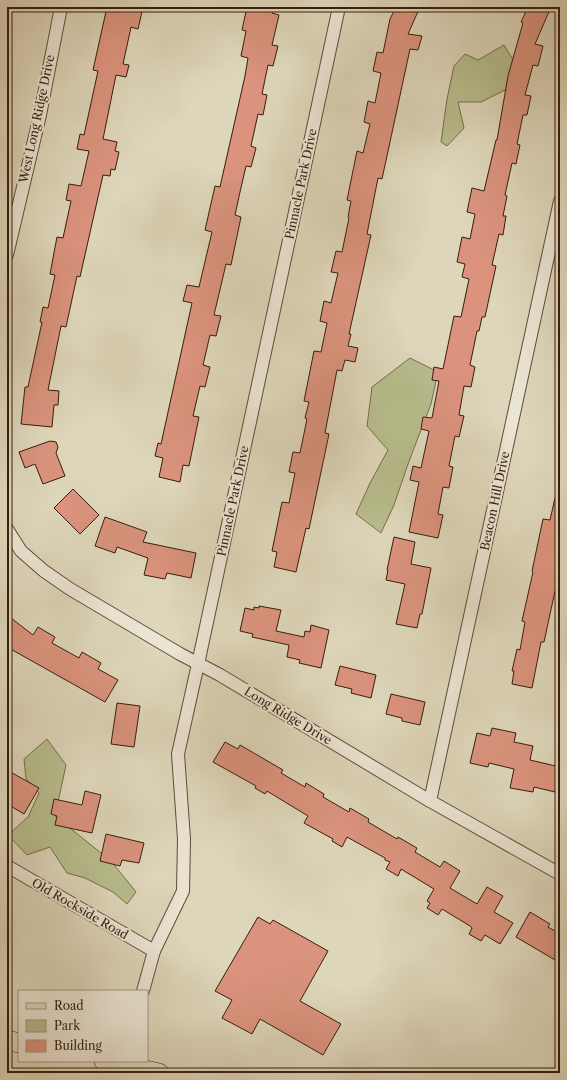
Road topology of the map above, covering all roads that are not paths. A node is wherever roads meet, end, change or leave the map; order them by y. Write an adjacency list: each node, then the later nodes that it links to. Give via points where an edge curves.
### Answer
1 (61, 7): 4 (street, West Long Ridge Drive, via 40,115)
2 (339, 7): 6 (street, Pinnacle Park Drive)
3 (560, 201): 7 (street, Beacon Hill Drive)
4 (7, 255)
5 (7, 529): 6 (street, Long Ridge Drive, via 21,551 44,571)
6 (198, 664): 7 (street, Long Ridge Drive); 10 (street, Pinnacle Park Drive, via 178,754 184,839 183,891)
7 (430, 801): 9 (street, Long Ridge Drive)
8 (7, 866): 10 (street, Old Rockside Road)
9 (560, 874)
10 (154, 951): 11 (street, Pinnacle Park Drive)
11 (143, 990)
12 (7, 1040): 13 (main road)
13 (18, 1043)
14 (107, 1062): 15 (main road)
15 (126, 1068): 16 (main road)
16 (159, 1073)

